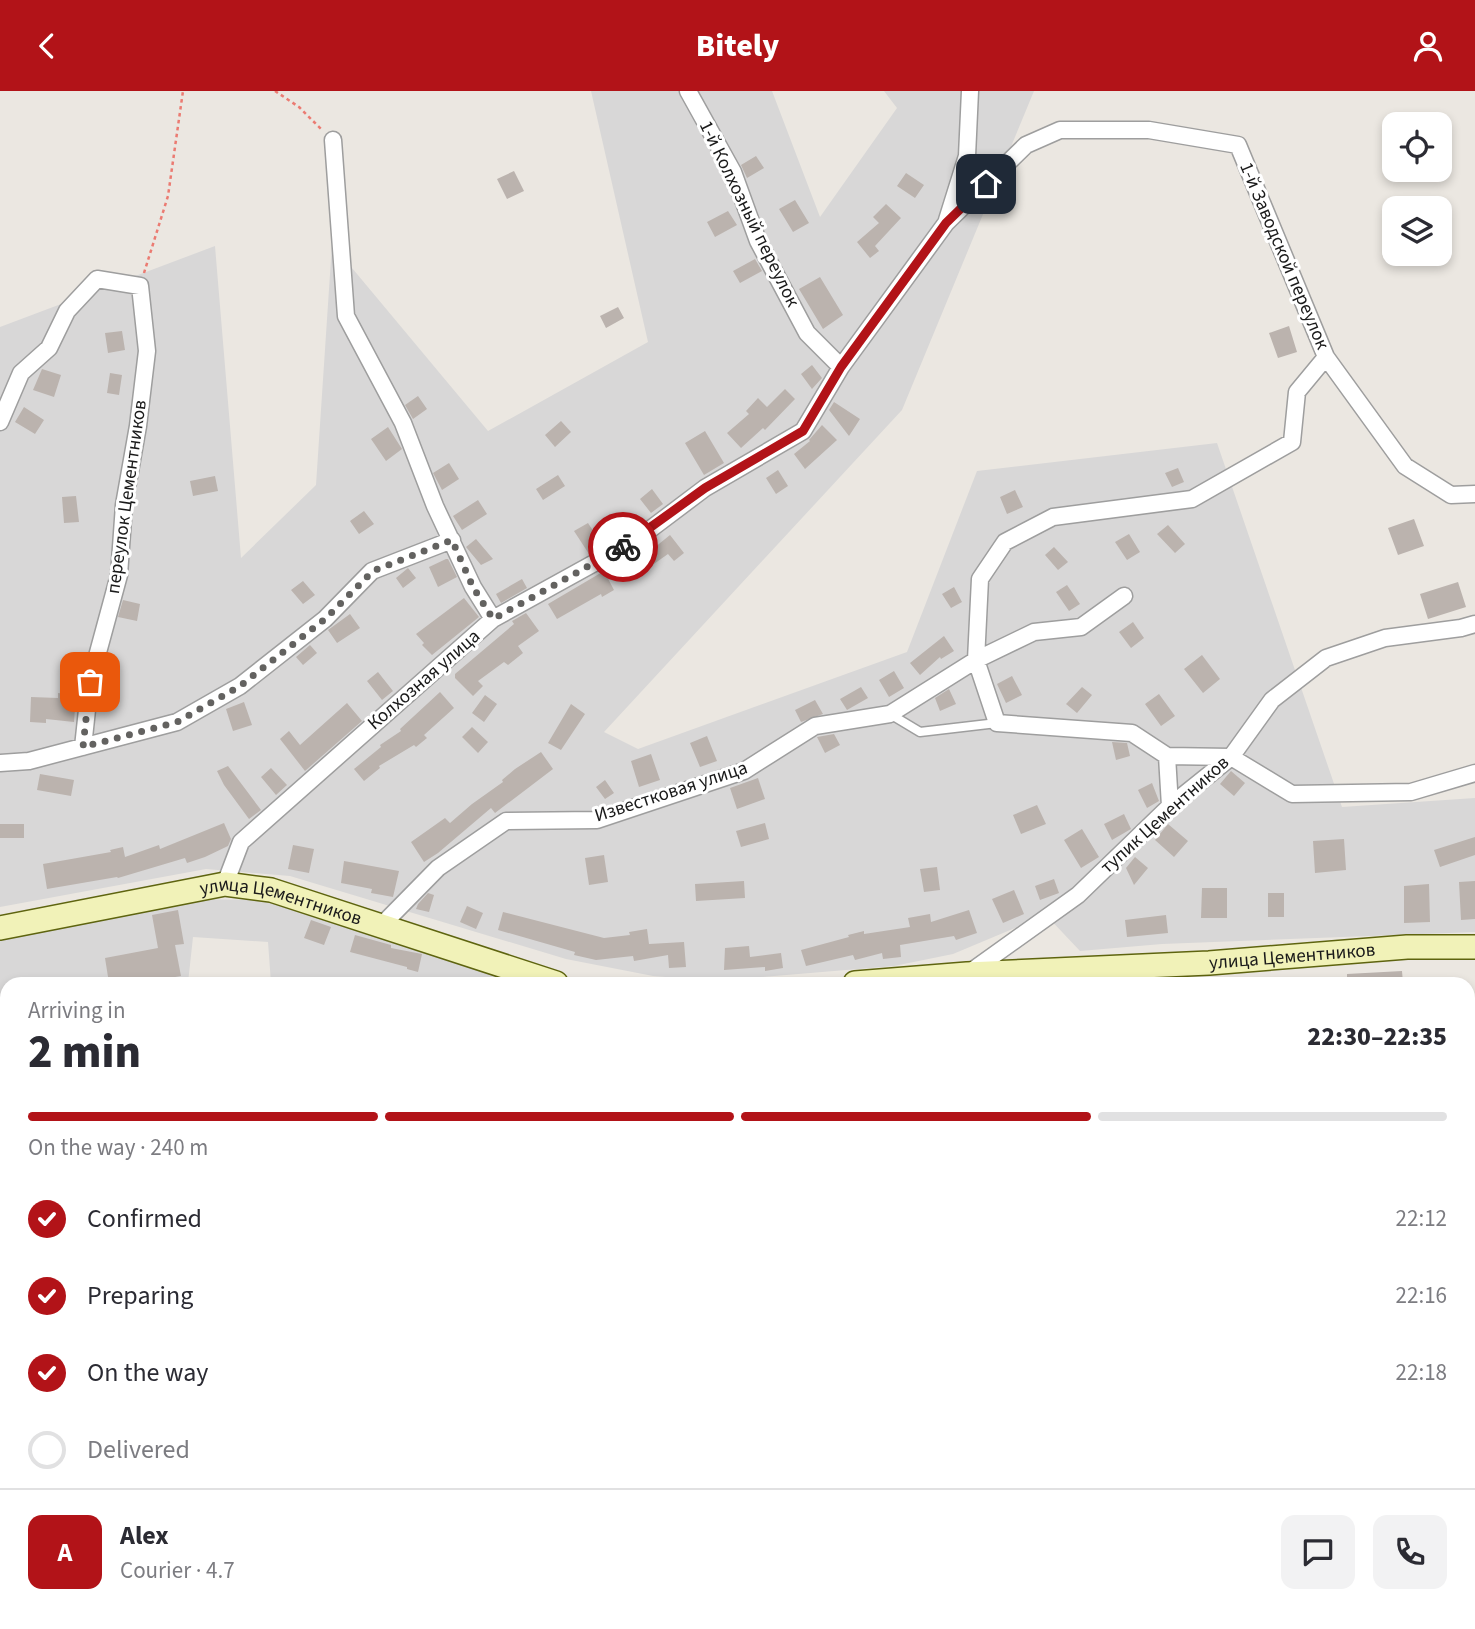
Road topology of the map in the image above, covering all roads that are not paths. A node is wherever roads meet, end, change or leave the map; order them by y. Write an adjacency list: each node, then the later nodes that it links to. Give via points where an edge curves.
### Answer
1 (688, 91): 6 (street, 1-й Колхозный переулок, via 733,172 758,241 807,333)
2 (970, 91): 4 (street, via 967,156)
3 (333, 140): 9 (street, via 346,316 403,422)
4 (946, 223): 5 (street, 1-й Заводской переулок, via 1026,145 1060,130 1149,130 1238,145); 6 (street, Колхозная улица)
5 (1326, 357): 8 (street, 1-й Заводской переулок, via 1405,466 1451,495); 13 (street, via 1297,392 1292,442 1192,499 1053,517 1005,542 980,579)
6 (841, 367): 11 (street, Колхозная улица, via 803,431 705,488 636,540)
7 (0, 422): 16 (street, переулок Цементников, via 21,373 49,348 67,310 97,279 140,286 147,351 124,505 119,575 90,682)
8 (1475, 494)
9 (452, 540): 11 (street); 16 (street, via 373,571 325,619 240,686 177,722)
10 (1124, 596): 13 (street, Известковая улица, via 1081,627 1034,632)
11 (493, 619): 22 (street, Колхозная улица, via 241,842)
12 (1475, 624): 18 (street, тупик Цементников, via 1385,638 1326,658 1272,700)
13 (976, 660): 14 (street, Известковая улица); 15 (street)
14 (890, 714): 15 (lane, via 920,732); 23 (street, Известковая улица, via 815,726 744,771 597,820 506,821 438,868)
15 (997, 723): 17 (street, via 1132,733)
16 (83, 747): 19 (street, via 29,761)
17 (1167, 756): 18 (street); 21 (street)
18 (1231, 757): 20 (street, via 1292,795 1411,792); 21 (street, тупик Цементников)
19 (0, 763)
20 (1475, 773)
21 (1170, 806): 26 (street, тупик Цементников, via 1078,895)
22 (225, 884): 23 (street, улица Цементников, via 271,890); 24 (street, улица Цементников)
23 (381, 926): 27 (street, улица Цементников)
24 (0, 928)
25 (1475, 947): 26 (street, улица Цементников, via 1407,947 1209,963)
26 (967, 974): 28 (street, улица Цементников)
27 (538, 977)
28 (940, 977)

